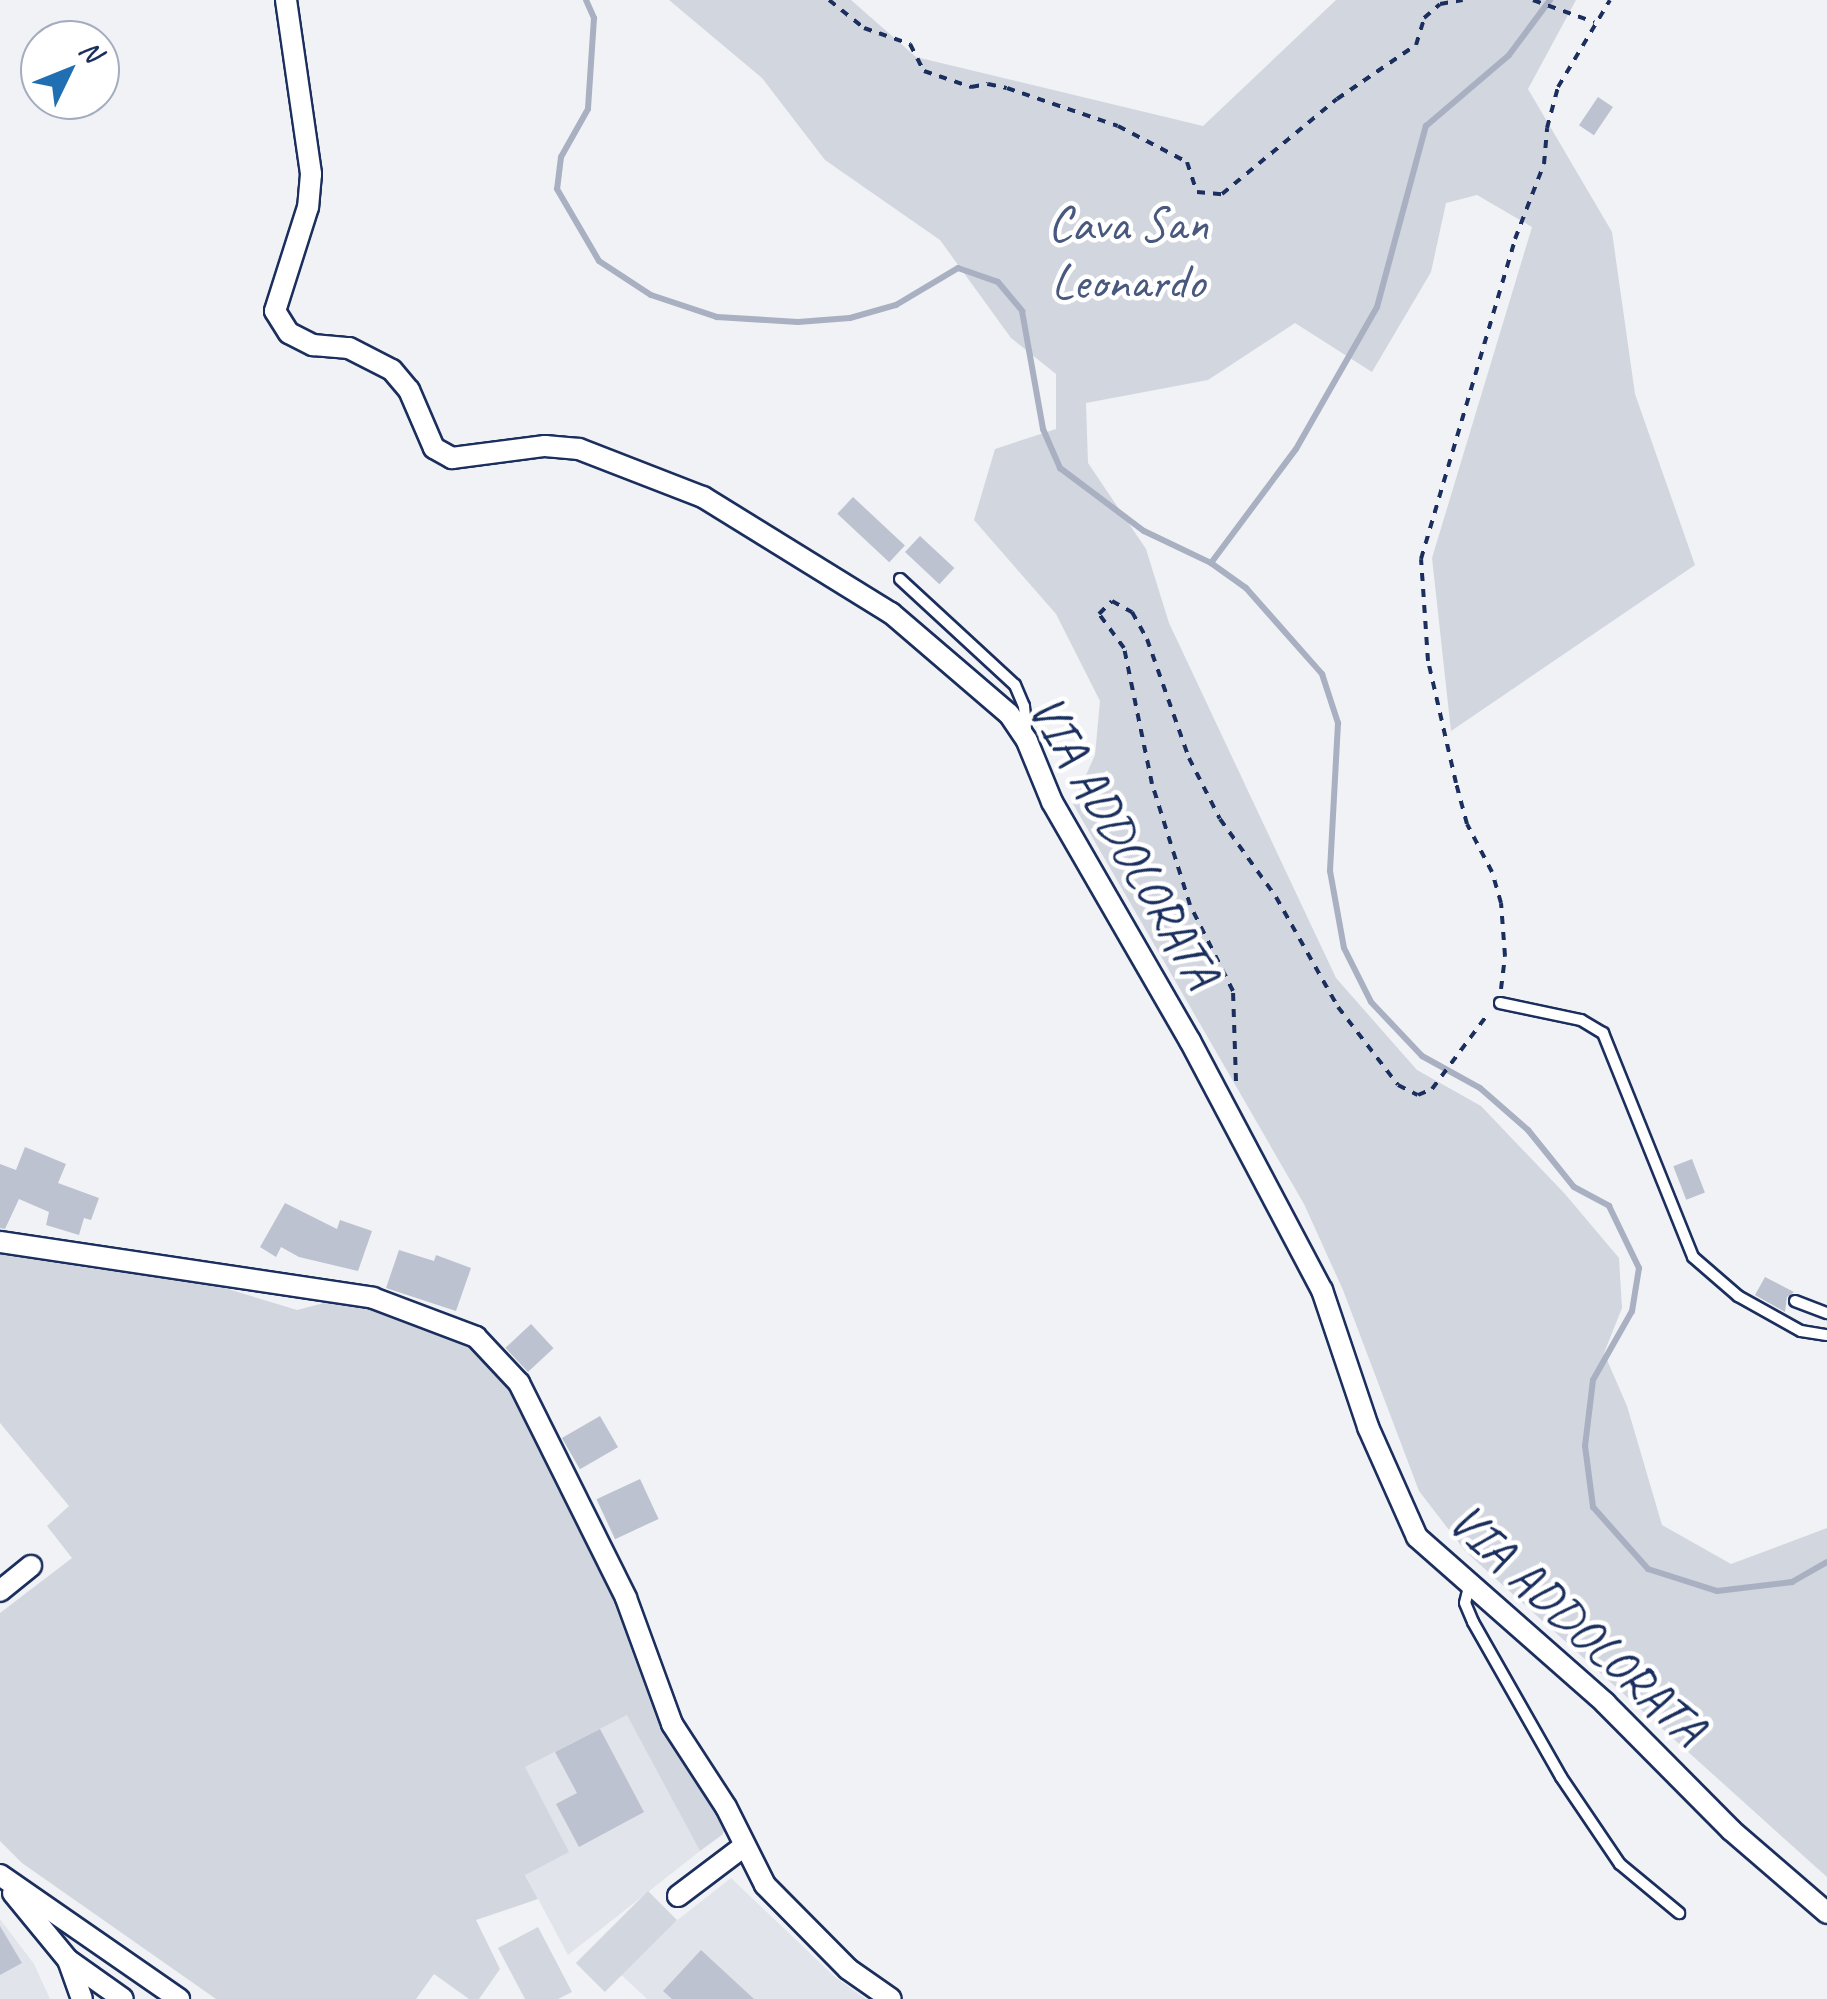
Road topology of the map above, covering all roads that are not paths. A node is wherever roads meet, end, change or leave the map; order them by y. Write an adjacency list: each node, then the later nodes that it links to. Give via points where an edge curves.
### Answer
1 (286, 0): 3 (street, VIA ADDOLORATA, via 312,174 275,311 289,333 349,348 392,370 410,390 434,448 452,458 545,446 579,449 703,496 891,613 984,688)
2 (900, 578): 3 (lane, via 1015,685)
3 (1027, 741): 10 (street, VIA ADDOLORATA, via 1052,802 1190,1041 1322,1290 1400,1505 1418,1537)
4 (1500, 1002): 8 (lane, via 1581,1020 1603,1033 1693,1257 1738,1296 1801,1332)
5 (0, 1242): 12 (street, via 373,1298 476,1337 519,1383 626,1598 672,1724)
6 (1796, 1300): 7 (lane)
7 (1827, 1313)
8 (1827, 1335)
9 (32, 1566): 11 (street)
10 (1470, 1587): 15 (street, VIA ADDOLORATA, via 1605,1703 1730,1830); 16 (lane, via 1465,1603 1473,1622 1562,1777 1620,1864)
11 (0, 1591)
12 (744, 1846): 14 (street); 21 (street, via 765,1885 848,1968)
13 (0, 1876): 17 (street); 20 (street)
14 (678, 1896)
15 (1827, 1913)
16 (1679, 1914)
17 (68, 1960): 18 (street); 19 (street)
18 (82, 1999)
19 (123, 1999)
20 (179, 1999)
21 (891, 1999)

